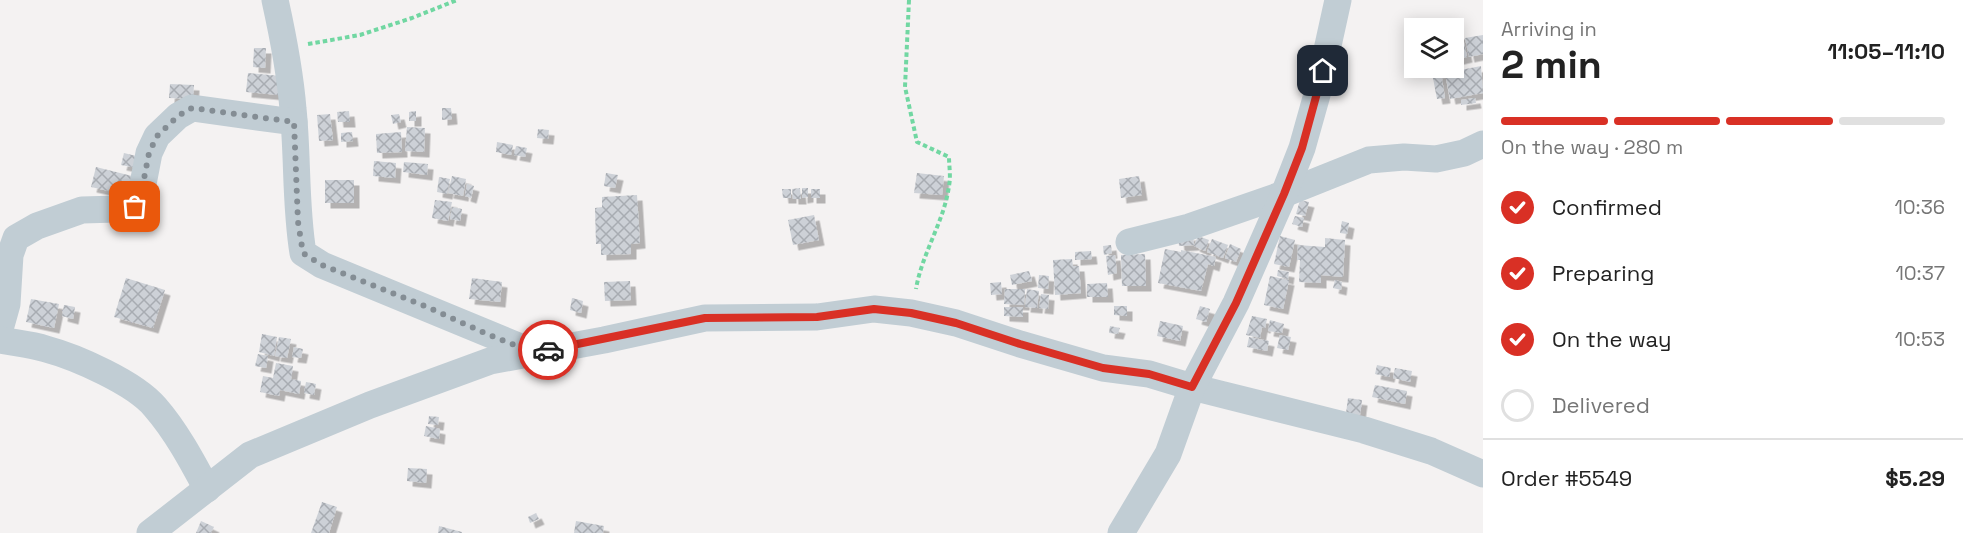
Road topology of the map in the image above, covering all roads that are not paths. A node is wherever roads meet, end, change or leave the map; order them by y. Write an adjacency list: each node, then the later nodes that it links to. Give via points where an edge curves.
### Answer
1 (275, 0): 3 (street, via 286,47)
2 (1338, 0): 5 (street, via 1318,91)
3 (294, 122): 7 (street, via 192,108 178,116 157,136 135,207 81,210 16,238); 9 (street, via 303,253 322,265)
4 (1483, 144): 5 (street, via 1436,159 1369,160)
5 (1284, 194): 6 (street, via 1189,227); 10 (street, via 1236,303)
6 (1129, 242)
7 (0, 329)
8 (0, 340): 12 (street, via 45,349 131,387 154,405)
9 (535, 353): 10 (street, via 705,318 817,317 874,309 956,323 1103,368 1149,374); 12 (street, via 489,362 370,405 250,455)
10 (1192, 387): 11 (street, via 1364,430 1431,451); 14 (street, via 1168,454)
11 (1483, 474)
12 (207, 489): 13 (street)
13 (150, 533)
14 (1121, 533)

